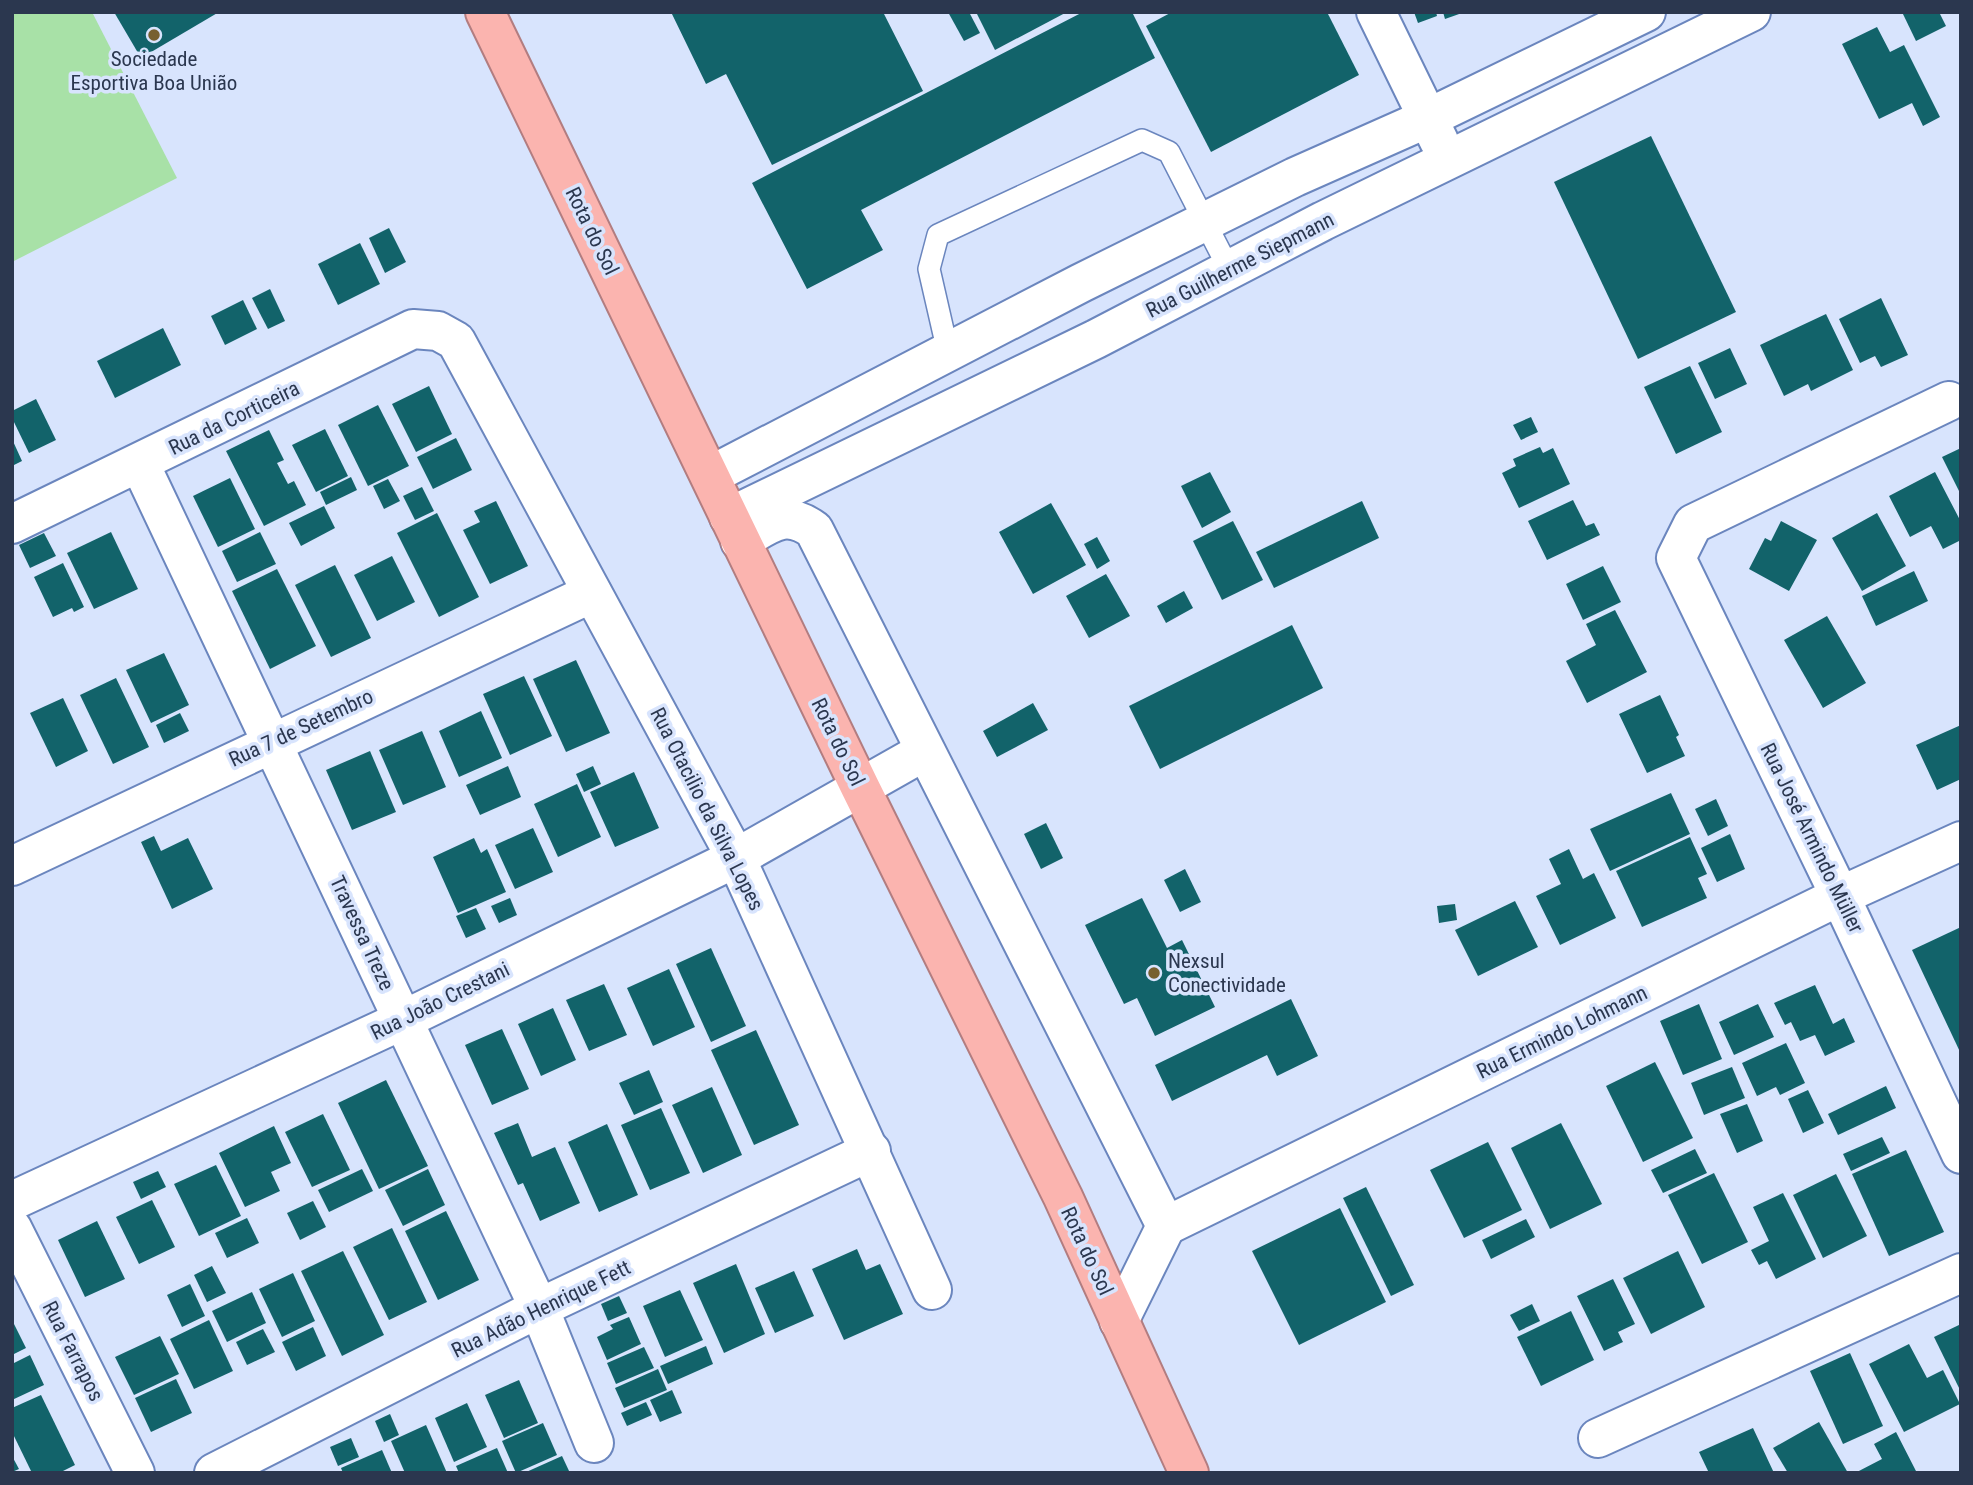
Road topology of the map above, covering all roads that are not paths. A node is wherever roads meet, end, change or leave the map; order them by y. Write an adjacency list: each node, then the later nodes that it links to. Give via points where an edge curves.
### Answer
1 (485, 12): 14 (highway, Rota do Sol)
2 (1376, 12): 5 (street)
3 (1646, 12): 5 (street)
4 (1751, 12): 6 (street, Rua Guilherme Siepmann)
5 (1428, 118): 6 (street); 7 (street, via 1295,177)
6 (1449, 162): 8 (street, Rua Guilherme Siepmann)
7 (1206, 223): 8 (lane); 10 (street); 10 (lane, via 1169,152 1142,140 938,235 929,269)
8 (1229, 269): 15 (street, Rua Guilherme Siepmann)
9 (456, 341): 13 (street, Rua da Corticeira, via 438,331 413,329); 18 (street, Rua Otacilio da Silva Lopes)
10 (948, 352): 12 (street)
11 (1950, 401): 25 (street, Rua José Armindo Müller, via 1693,524 1676,558)
12 (763, 448): 14 (street); 15 (street)
13 (139, 464): 16 (street, Rua da Corticeira); 19 (street, Travessa Treze)
14 (711, 475): 17 (highway, Rota do Sol)
15 (791, 505): 17 (street, Rua Guilherme Siepmann, via 781,518); 20 (street, via 814,530)
16 (12, 524)
17 (735, 529): 21 (highway, Rota do Sol)
18 (592, 593): 19 (street, Rua 7 de Setembro); 23 (street, Rua Otacilio da Silva Lopes)
19 (270, 741): 24 (street, Rua 7 de Setembro); 26 (street, Travessa Treze)
20 (925, 751): 21 (street, Rua João Crestani); 30 (street)
21 (860, 787): 23 (street, Rua João Crestani); 35 (highway, Rota do Sol, via 1063,1197)
22 (1961, 841): 25 (street, Rua Ermindo Lohmann)
23 (736, 858): 26 (street, Rua João Crestani); 27 (street, Rua Otacilio da Silva Lopes)
24 (12, 866)
25 (1840, 896): 28 (street, Rua José Armindo Müller); 30 (street, Rua Ermindo Lohmann)
26 (403, 1020): 29 (street, Rua João Crestani); 34 (street, Travessa Treze)
27 (871, 1151): 33 (street, Rua Otacilio da Silva Lopes); 34 (street, Rua Adão Henrique Fett)
28 (1961, 1154)
29 (12, 1201)
30 (1166, 1226): 35 (street)
31 (12, 1228): 38 (street, Rua Farrapos)
32 (1961, 1273): 36 (street)
33 (932, 1290)
34 (539, 1308): 37 (street, Travessa Treze); 39 (street, Rua Adão Henrique Fett)
35 (1119, 1321): 40 (highway, Rota do Sol)
36 (1598, 1438)
37 (594, 1443)
38 (135, 1473)
39 (214, 1473)
40 (1189, 1473)

